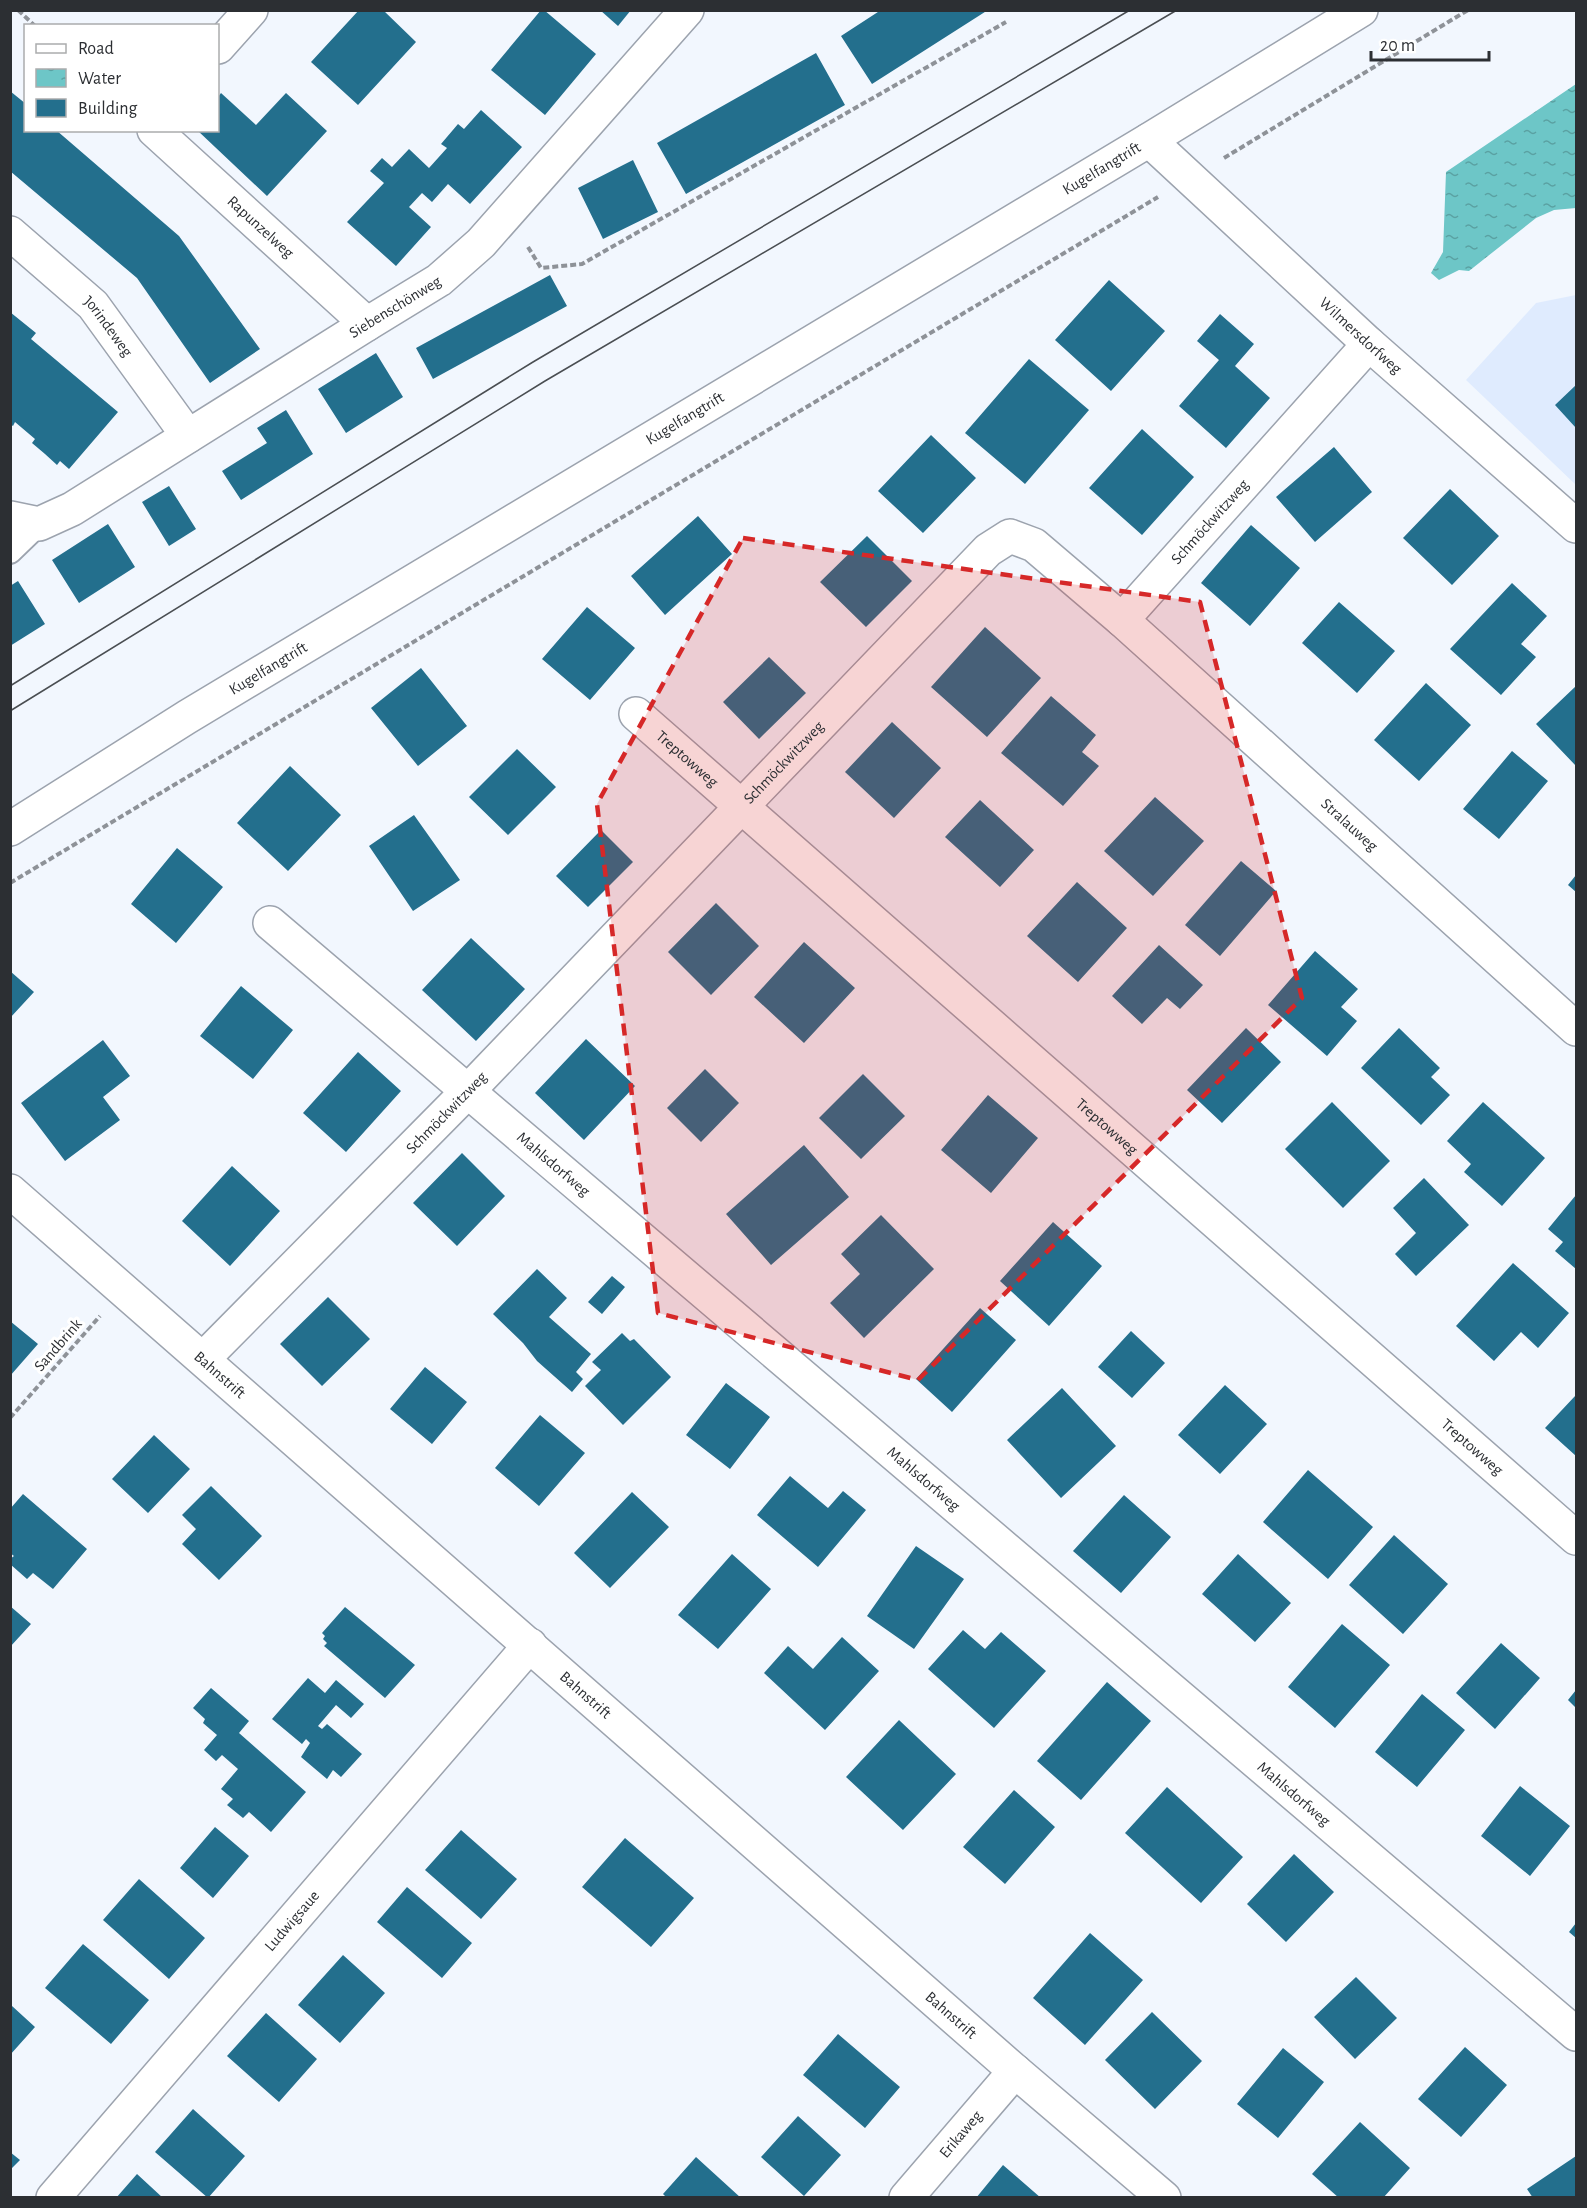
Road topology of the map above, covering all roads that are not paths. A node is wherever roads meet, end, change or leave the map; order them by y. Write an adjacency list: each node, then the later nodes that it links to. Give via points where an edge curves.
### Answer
1 (250, 10): 4 (street)
2 (687, 10): 8 (street, Siebenschönweg, via 481,243 439,280)
3 (1360, 10): 6 (street, Kugelfangtrift)
4 (219, 46)
5 (156, 132): 8 (street, Rapunzelweg)
6 (1149, 140): 9 (street, Wilmersdorfweg); 17 (street, Kugelfangtrift, via 187,717)
7 (10, 233): 10 (street, Jorindeweg, via 93,305)
8 (367, 324): 10 (street, Siebenschönweg)
9 (1369, 344): 12 (street, Wilmersdorfweg); 14 (street, Schmöckwitzweg)
10 (188, 436): 11 (street, Siebenschönweg, via 72,509)
11 (25, 521): 13 (lane, Siebenschönweg)
12 (1576, 526)
13 (10, 552)
14 (1122, 620): 16 (street, Schmöckwitzweg, via 1034,545 1011,536 988,550); 19 (street, Stralauweg)
15 (636, 714): 16 (street, Treptowweg)
16 (742, 807): 20 (street, Schmöckwitzweg); 23 (street, Treptowweg)
17 (10, 829)
18 (270, 922): 20 (street, Mahlsdorfweg)
19 (1576, 1029)
20 (468, 1091): 22 (street, Schmöckwitzweg); 25 (street, Mahlsdorfweg)
21 (10, 1191): 22 (street, Bahnstrift)
22 (204, 1358): 24 (street, Bahnstrift)
23 (1576, 1538)
24 (530, 1644): 26 (street, Bahnstrift); 27 (street, Ludwigsaue)
25 (1576, 2034)
26 (1015, 2071): 28 (street, Erikaweg); 29 (street, Bahnstrift)
27 (53, 2198)
28 (906, 2198)
29 (1164, 2198)

